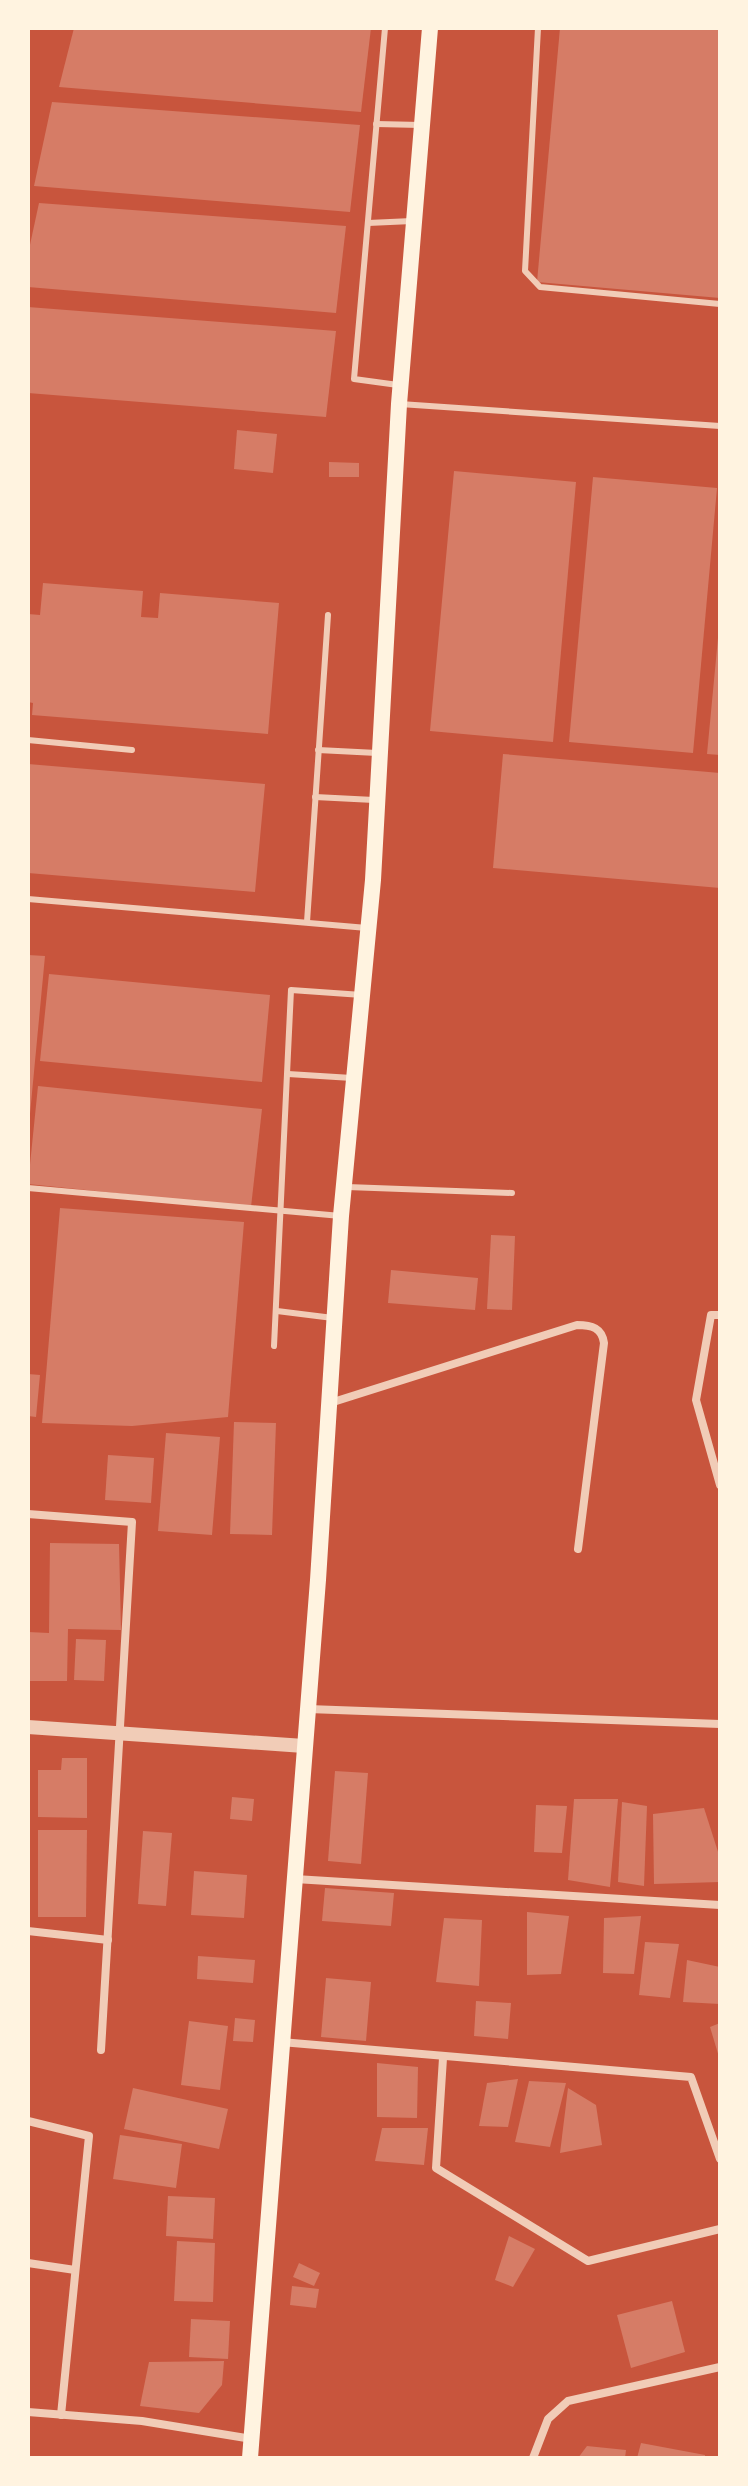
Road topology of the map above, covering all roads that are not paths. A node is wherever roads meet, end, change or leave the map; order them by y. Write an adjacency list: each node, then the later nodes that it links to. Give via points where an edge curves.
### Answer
1 (385, 28): 4 (lane)
2 (430, 28): 5 (main road)
3 (538, 28): 8 (lane, via 525,271 540,287)
4 (376, 124): 5 (lane); 7 (lane)
5 (422, 125): 6 (main road)
6 (414, 221): 7 (lane); 9 (main road)
7 (368, 223): 9 (lane, via 354,379)
8 (720, 304)
9 (401, 385): 10 (main road)
10 (399, 404): 11 (lane); 16 (main road)
11 (720, 426)
12 (328, 615): 15 (lane)
13 (28, 740): 14 (lane)
14 (132, 750)
15 (318, 750): 16 (lane); 17 (lane)
16 (380, 753): 18 (main road)
17 (315, 797): 18 (lane); 20 (lane)
18 (378, 800): 21 (main road)
19 (28, 899): 20 (lane)
20 (307, 922): 21 (lane)
21 (369, 928): 22 (main road)
22 (362, 995): 23 (lane, via 291,990); 24 (main road)
23 (288, 1074): 24 (lane); 28 (lane)
24 (354, 1078): 25 (main road)
25 (344, 1187): 27 (lane); 29 (main road)
26 (28, 1188): 28 (lane)
27 (512, 1193)
28 (282, 1212): 29 (lane); 30 (lane)
29 (341, 1216): 32 (main road)
30 (277, 1311): 32 (lane); 33 (lane)
31 (720, 1315): 35 (street, via 711,1315 696,1400)
32 (335, 1318): 34 (main road)
33 (274, 1346)
34 (329, 1403): 37 (street, via 577,1325 593,1326 604,1343); 38 (main road)
35 (720, 1485)
36 (28, 1514): 41 (street, via 132,1522)
37 (578, 1549)
38 (308, 1709): 39 (street); 42 (main road)
39 (720, 1724)
40 (28, 1727): 41 (street)
41 (121, 1734): 42 (street); 46 (street)
42 (304, 1746): 43 (main road)
43 (295, 1879): 44 (street); 47 (main road)
44 (720, 1905)
45 (28, 1931): 46 (street)
46 (108, 1940): 48 (street)
47 (281, 2042): 49 (street); 58 (main road)
48 (101, 2050)
49 (443, 2058): 51 (street, via 691,2077); 52 (street, via 436,2168 588,2261)
50 (28, 2121): 54 (street, via 89,2136)
51 (720, 2159)
52 (720, 2229)
53 (28, 2263): 54 (street)
54 (75, 2270): 57 (street)
55 (720, 2367): 60 (street, via 568,2401 548,2419)
56 (28, 2412): 57 (street)
57 (61, 2415): 58 (street, via 142,2421)
58 (252, 2439): 59 (main road)
59 (250, 2458)
60 (533, 2458)

